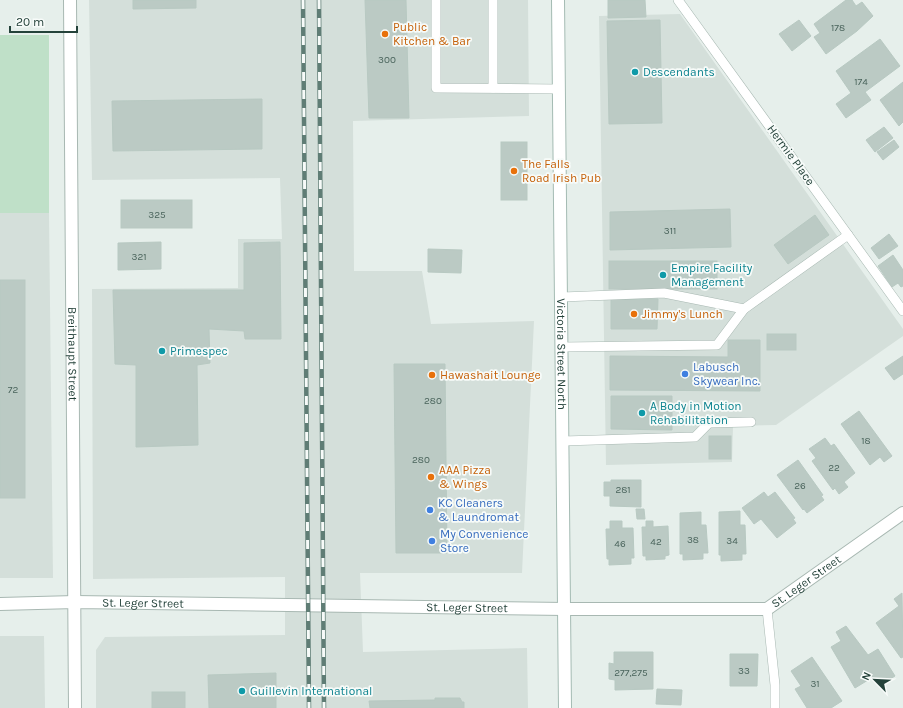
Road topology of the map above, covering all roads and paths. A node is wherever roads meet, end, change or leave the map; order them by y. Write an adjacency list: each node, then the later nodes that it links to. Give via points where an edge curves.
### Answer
1 (70, 0): 16 (street, Breithaupt Street)
2 (436, 0): 6 (lane, via 436,88)
3 (493, 0): 6 (lane)
4 (558, 0): 7 (street, Victoria Street North)
5 (678, 0): 8 (lane, Hermie Place)
6 (493, 88): 7 (lane)
7 (559, 90): 9 (street, Victoria Street North)
8 (848, 235): 10 (lane); 11 (lane, Hermie Place)
9 (562, 297): 10 (lane, via 664,293); 12 (street, Victoria Street North)
10 (744, 309): 12 (lane, via 717,345)
11 (903, 311)
12 (562, 347): 14 (street, Victoria Street North)
13 (751, 422): 14 (lane, via 709,423 695,438)
14 (563, 441): 18 (street, Victoria Street North)
15 (903, 513): 19 (street, St. Leger Street)
16 (75, 602): 17 (street, St. Leger Street); 18 (street, St. Leger Street); 20 (street, Breithaupt Street)
17 (0, 604)
18 (565, 609): 19 (street, St. Leger Street); 21 (street, Victoria Street North)
19 (767, 609): 22 (lane)
20 (75, 708)
21 (565, 708)
22 (775, 708)

